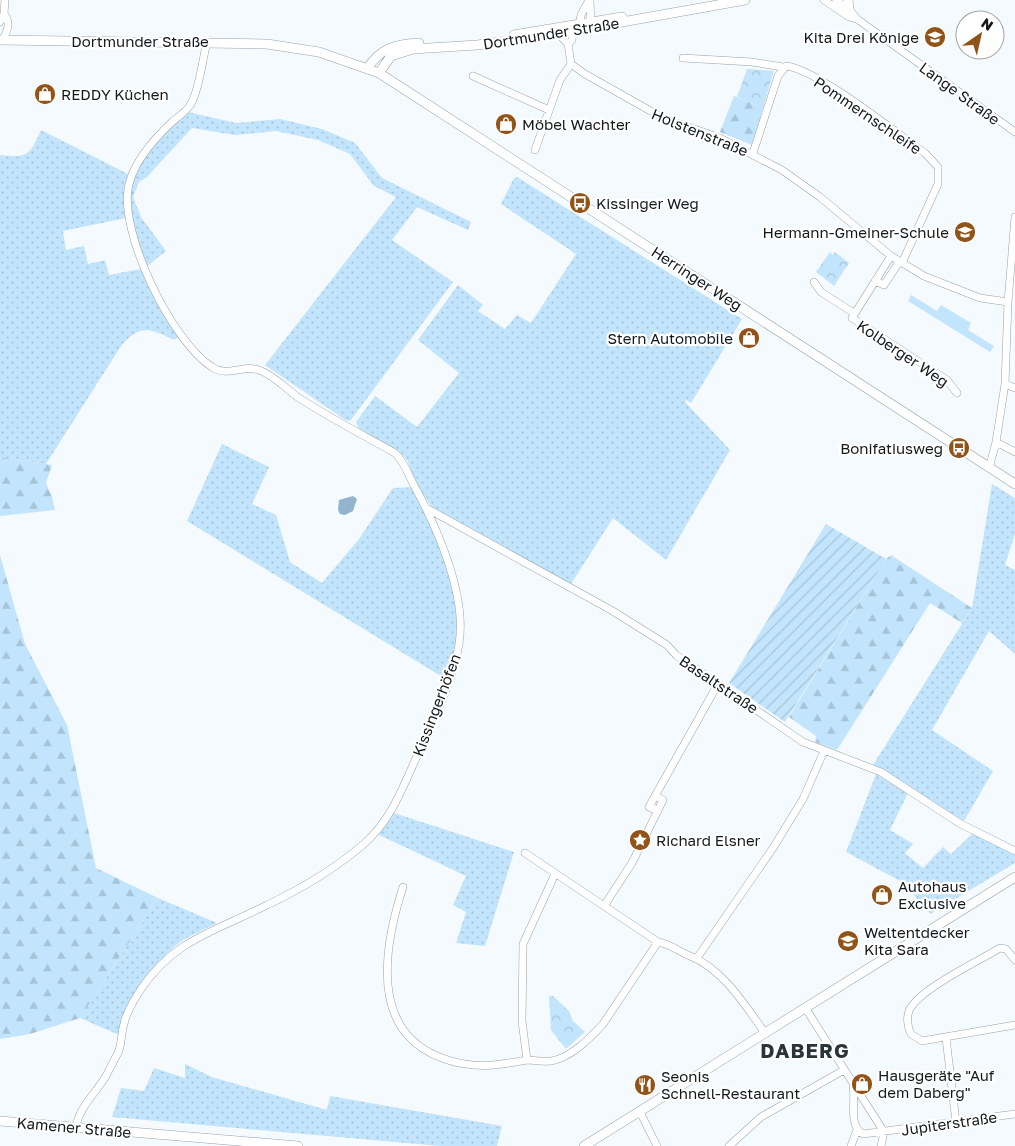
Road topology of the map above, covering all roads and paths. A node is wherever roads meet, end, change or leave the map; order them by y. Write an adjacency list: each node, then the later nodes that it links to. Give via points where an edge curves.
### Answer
1 (4, 0): 8 (street)
2 (589, 0): 11 (street); 12 (street)
3 (717, 0): 11 (main road, Dortmunder Straße)
4 (745, 0): 11 (main road, Dortmunder Straße)
5 (824, 0): 9 (street, Lange Straße, via 848,17)
6 (836, 0): 7 (street, Lange Straße)
7 (849, 4): 9 (street, Lange Straße)
8 (4, 14): 10 (street); 14 (street, via 8,32)
9 (857, 19): 24 (street, Lange Straße)
10 (0, 22)
11 (591, 25): 12 (main road, Dortmunder Straße)
12 (577, 29): 13 (main road, Dortmunder Straße); 16 (street); 20 (main road, Dortmunder Straße, via 402,44 382,51)
13 (558, 33): 16 (street); 21 (main road, Dortmunder Straße, via 407,50 392,56)
14 (1, 38): 15 (main road, Dortmunder Straße)
15 (207, 42): 20 (main road, Dortmunder Straße, via 298,48 341,58); 41 (street, Kissingerhöfen, via 190,105 154,140 134,168 129,183 129,217 147,278 185,342 197,355 221,372 251,368 266,373 299,398 395,453 405,463)
16 (568, 44): 18 (street)
17 (683, 58): 19 (street)
18 (571, 64): 23 (street, via 560,80); 26 (street, Holstenstraße, via 663,118)
19 (783, 67): 26 (street); 29 (street, Pommernschleife, via 791,66 836,90 926,154 938,167 938,184)
20 (367, 69): 21 (main road, Dortmunder Straße)
21 (378, 74): 39 (main road, Herringer Weg)
22 (473, 76): 23 (street)
23 (549, 110): 25 (street)
24 (1015, 132)
25 (535, 150)
26 (753, 153): 28 (street, Holstenstraße, via 808,188)
27 (1015, 217): 32 (street)
28 (892, 256): 29 (street, Holstenstraße); 30 (street, Kolberger Weg)
29 (901, 262): 30 (street, via 884,285); 32 (street, Holstenstraße, via 946,286 980,298)
30 (875, 281): 33 (street, Kolberger Weg)
31 (814, 282): 33 (street, Kolberger Weg, via 821,292)
32 (1008, 302): 34 (street)
33 (854, 313): 36 (street, Kolberger Weg, via 852,318 948,380)
34 (1005, 384): 35 (street); 37 (street)
35 (1015, 388)
36 (957, 393)
37 (996, 442): 38 (street); 39 (street)
38 (1015, 452)
39 (989, 468): 40 (main road, Herringer Weg)
40 (1015, 484)
41 (427, 509): 42 (street, Basaltstraße, via 611,610 667,645); 64 (street, Kissingerhöfen, via 455,590 460,642 444,693 391,812 364,844 315,878 266,906 197,937 163,962 132,1004 124,1021 120,1049 80,1113)
42 (718, 684): 43 (street, Basaltstraße, via 803,742); 49 (street, via 655,796 663,800 658,811 632,862)
43 (824, 751): 44 (street, Basaltstraße, via 880,772 960,823); 52 (street, via 803,799 773,848)
44 (1015, 851)
45 (525, 854): 46 (street)
46 (555, 874): 49 (street); 57 (street, via 523,944 522,1021)
47 (1015, 877): 53 (main road)
48 (403, 887): 57 (street, via 390,934 388,958 390,1000 402,1031 425,1051 456,1063 491,1066)
49 (604, 906): 50 (street)
50 (658, 942): 52 (street); 57 (street, via 592,1036 568,1054 552,1061)
51 (1014, 957): 56 (street, via 1000,948 930,990 912,1005 908,1020 911,1034 922,1041)
52 (696, 958): 55 (street, via 732,989)
53 (806, 1009): 55 (main road); 58 (street)
54 (1015, 1025): 56 (street)
55 (765, 1033): 60 (main road)
56 (946, 1038): 63 (street)
57 (527, 1060)
58 (844, 1070): 59 (street); 70 (street, via 761,1117)
59 (853, 1086): 65 (street); 66 (street)
60 (640, 1112): 68 (main road); 69 (street)
61 (1015, 1114): 63 (street, Jupiterstraße)
62 (0, 1121): 64 (main road, Kamener Straße)
63 (956, 1122): 66 (street, Jupiterstraße)
64 (76, 1127): 67 (main road, Kamener Straße)
65 (857, 1130): 66 (street, Jupiterstraße, via 863,1134); 71 (street)
66 (884, 1132): 72 (street)
67 (298, 1146)
68 (584, 1146)
69 (657, 1146)
70 (729, 1146)
71 (852, 1146)
72 (881, 1146)

